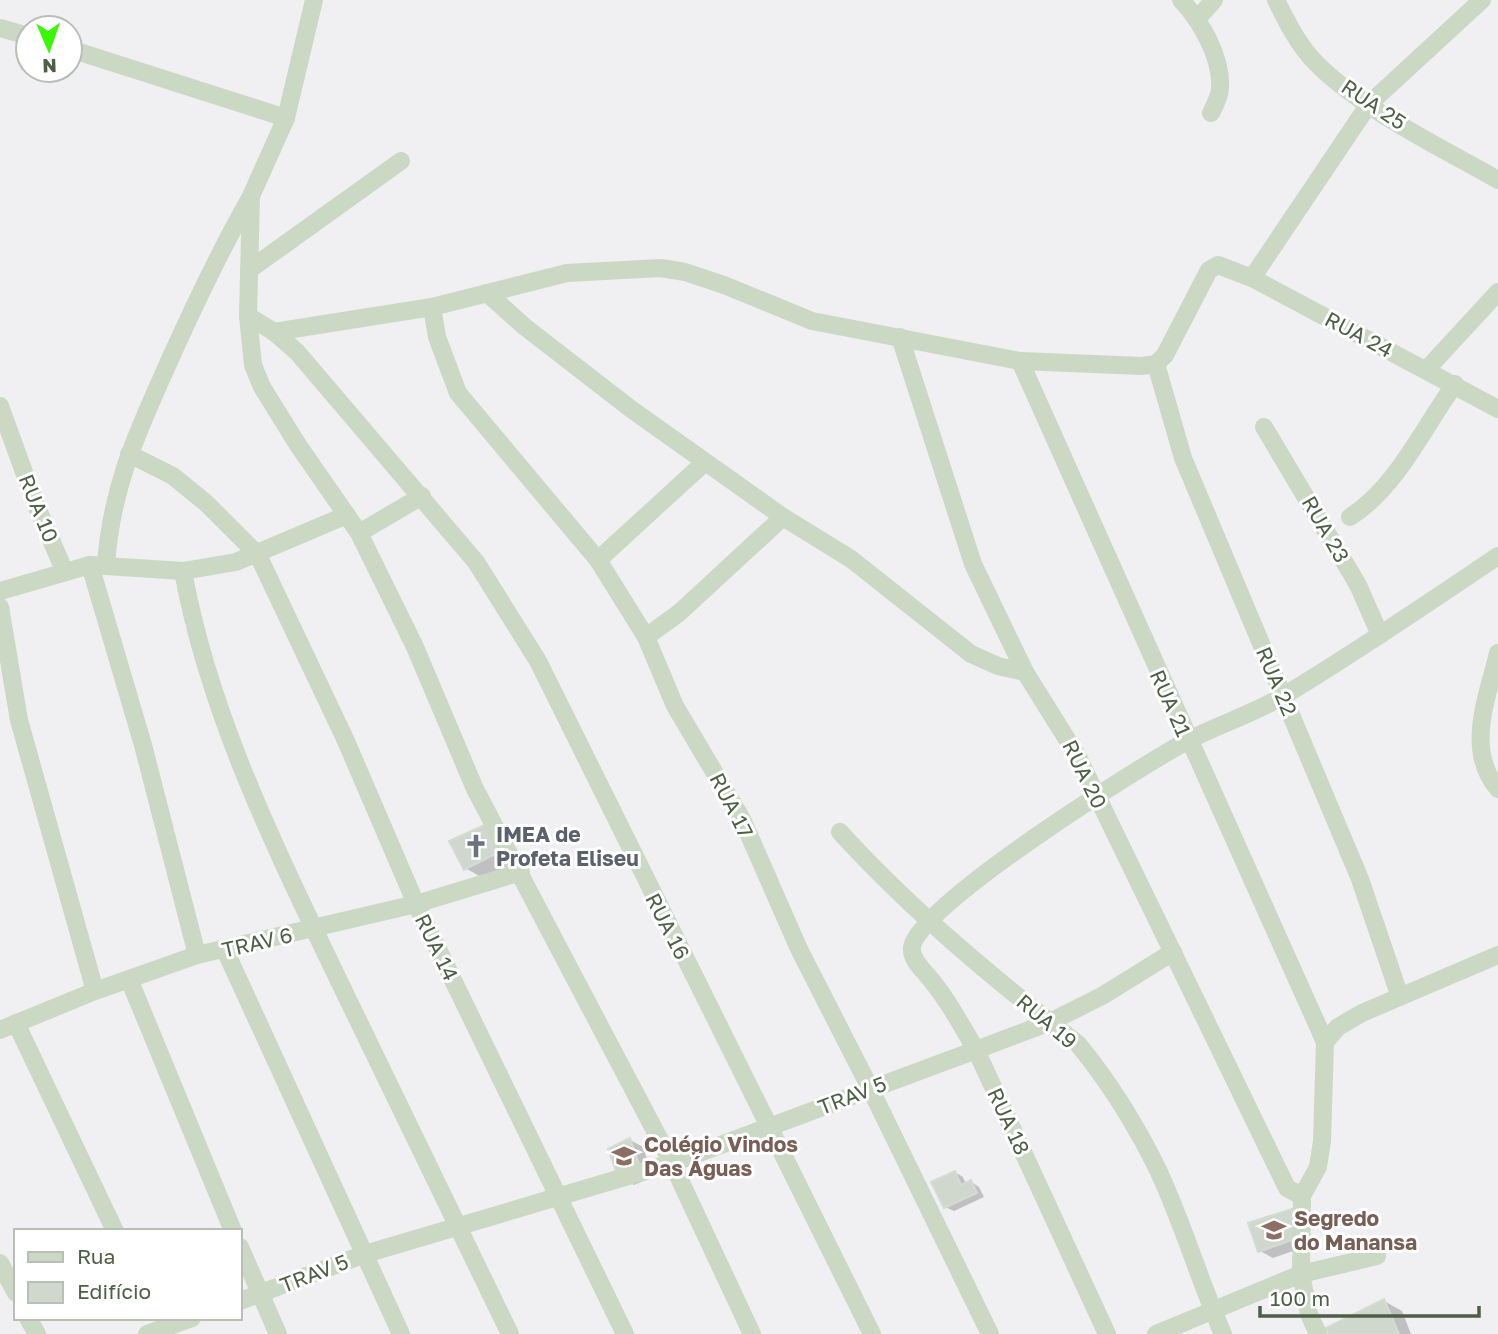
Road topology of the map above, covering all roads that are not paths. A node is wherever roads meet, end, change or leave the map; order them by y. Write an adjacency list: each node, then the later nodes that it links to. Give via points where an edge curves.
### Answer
1 (314, 0): 10 (street)
2 (1181, 0): 6 (street)
3 (1214, 0): 6 (street)
4 (1276, 0): 8 (street, RUA 25, via 1296,38 1317,64)
5 (1482, 0): 8 (street)
6 (1197, 19): 9 (street, via 1220,71 1220,91)
7 (84, 53): 10 (street)
8 (1369, 104): 12 (street, RUA 25); 15 (street)
9 (1211, 113)
10 (286, 118): 13 (street)
11 (401, 161): 14 (street)
12 (1498, 180)
13 (251, 197): 14 (street); 29 (street, via 194,304)
14 (249, 270): 19 (street)
15 (1252, 278): 23 (street, RUA 24, via 1218,265 1209,270); 24 (street, RUA 24)
16 (1498, 292): 24 (street)
17 (487, 293): 18 (street); 21 (street, via 568,274 661,268 714,281 812,321); 30 (street, via 575,367)
18 (432, 307): 20 (street); 38 (street, RUA 17, via 437,337 458,393)
19 (248, 316): 20 (street, RUA 16); 32 (street, via 250,349 262,387)
20 (274, 331): 31 (street, RUA 16, via 322,379)
21 (900, 337): 22 (street); 47 (street, RUA 20, via 973,564)
22 (1020, 362): 23 (street); 49 (street, RUA 21)
23 (1156, 364): 48 (street, RUA 22, via 1183,458)
24 (1427, 369): 25 (street, RUA 24)
25 (1455, 384): 27 (street, RUA 24); 34 (street, via 1407,457)
26 (0, 406): 40 (street, RUA 10)
27 (1498, 409)
28 (1264, 427): 44 (street, RUA 23, via 1358,585)
29 (129, 454): 36 (street, RUA 14, via 173,476); 39 (street)
30 (704, 463): 33 (street); 38 (street)
31 (422, 496): 35 (street); 69 (street, RUA 16, via 476,562 538,661)
32 (347, 515): 35 (street); 36 (street)
33 (783, 517): 45 (street, via 679,613); 47 (street, via 851,559 971,654)
34 (1350, 517)
35 (359, 533): 53 (street, via 415,647 475,789)
36 (258, 555): 41 (street); 54 (street, RUA 14)
37 (1498, 556): 44 (street, RUA 18)
38 (597, 560): 45 (street, RUA 17)
39 (98, 564): 40 (street); 41 (street); 59 (street)
40 (64, 570): 42 (street)
41 (183, 571): 56 (street, via 192,624 232,740)
42 (0, 591)
43 (0, 607): 62 (street, via 19,720)
44 (1380, 635): 48 (street, RUA 18)
45 (646, 637): 68 (street, RUA 17, via 675,706 742,819 799,949)
46 (1498, 653): 50 (street, via 1478,749)
47 (1025, 672): 51 (street, RUA 20, via 1062,727)
48 (1282, 696): 49 (street, RUA 18); 63 (street, RUA 22, via 1360,879)
49 (1188, 741): 51 (street, RUA 18); 66 (street, RUA 21)
50 (1498, 789)
51 (1096, 796): 55 (street, RUA 18, via 993,867); 58 (street, RUA 20)
52 (840, 832): 55 (street, RUA 19)
53 (521, 872): 54 (street, TRAV 6); 70 (street)
54 (416, 904): 56 (street, TRAV 6); 72 (street, RUA 14)
55 (930, 920): 64 (street, RUA 19); 67 (street, RUA 18, via 913,942 913,954)
56 (314, 929): 57 (street, TRAV 6); 73 (street)
57 (225, 950): 59 (street, TRAV 6); 77 (street)
58 (1174, 952): 64 (street, TRAV 5); 71 (street, RUA 20, via 1287,1188)
59 (197, 955): 61 (street, TRAV 6)
60 (1498, 955): 63 (street)
61 (129, 979): 62 (street, TRAV 6); 75 (street)
62 (95, 991): 65 (street, TRAV 6)
63 (1400, 997): 66 (street, via 1338,1027)
64 (1050, 1022): 67 (street, TRAV 5); 84 (street, RUA 19, via 1091,1060 1135,1128 1158,1171)
65 (5, 1027): 74 (street)
66 (1325, 1042): 71 (street, via 1322,1141 1318,1167)
67 (976, 1050): 68 (street, TRAV 5); 94 (street, RUA 18)
68 (870, 1088): 69 (street, TRAV 5); 93 (street, RUA 17)
69 (769, 1127): 70 (street, TRAV 5); 92 (street, RUA 16)
70 (672, 1163): 72 (street, TRAV 5); 91 (street)
71 (1302, 1196): 80 (street)
72 (560, 1197): 73 (street, TRAV 5); 90 (street, RUA 14)
73 (457, 1227): 77 (street, TRAV 5); 89 (street)
74 (114, 1229)
75 (232, 1229)
76 (242, 1252): 82 (street)
77 (365, 1254): 82 (street, TRAV 5); 88 (street)
78 (1377, 1256): 80 (street)
79 (0, 1263): 81 (street)
80 (1301, 1274): 84 (street); 97 (street)
81 (14, 1289)
82 (259, 1294): 83 (street, TRAV 5); 87 (street)
83 (242, 1300)
84 (1213, 1310): 95 (street); 96 (street, RUA 19)
85 (186, 1320): 86 (street)
86 (157, 1329)
87 (278, 1334)
88 (401, 1334)
89 (510, 1334)
90 (625, 1334)
91 (752, 1334)
92 (872, 1334)
93 (990, 1334)
94 (1107, 1334)
95 (1156, 1334)
96 (1223, 1334)
97 (1318, 1334)

